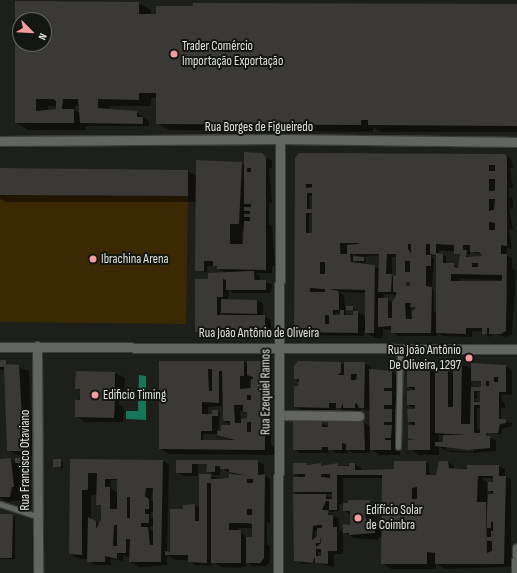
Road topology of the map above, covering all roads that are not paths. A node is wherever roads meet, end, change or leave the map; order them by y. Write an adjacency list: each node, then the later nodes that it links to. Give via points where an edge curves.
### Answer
1 (280, 139): 2 (street, Rua Borges de Figueiredo); 3 (street, Rua Borges de Figueiredo); 5 (street, Rua Ezequiel Ramos)
2 (0, 141)
3 (517, 142)
4 (37, 346): 5 (street, Rua João Antônio de Oliveira); 6 (street, Rua João Antônio de Oliveira); 13 (street, Rua Francisco Otaviano)
5 (280, 346): 7 (street, Rua João Antônio de Oliveira); 9 (street, Rua Ezequiel Ramos)
6 (0, 347)
7 (400, 347): 8 (street, Rua João Antônio de Oliveira); 11 (lane)
8 (517, 349)
9 (279, 415): 10 (street); 16 (street, Rua Ezequiel Ramos)
10 (359, 416)
11 (398, 447)
12 (0, 504): 13 (lane)
13 (38, 516): 15 (street, Rua Francisco Otaviano)
14 (517, 548): 17 (street)
15 (38, 573)
16 (278, 573)
17 (516, 573)

